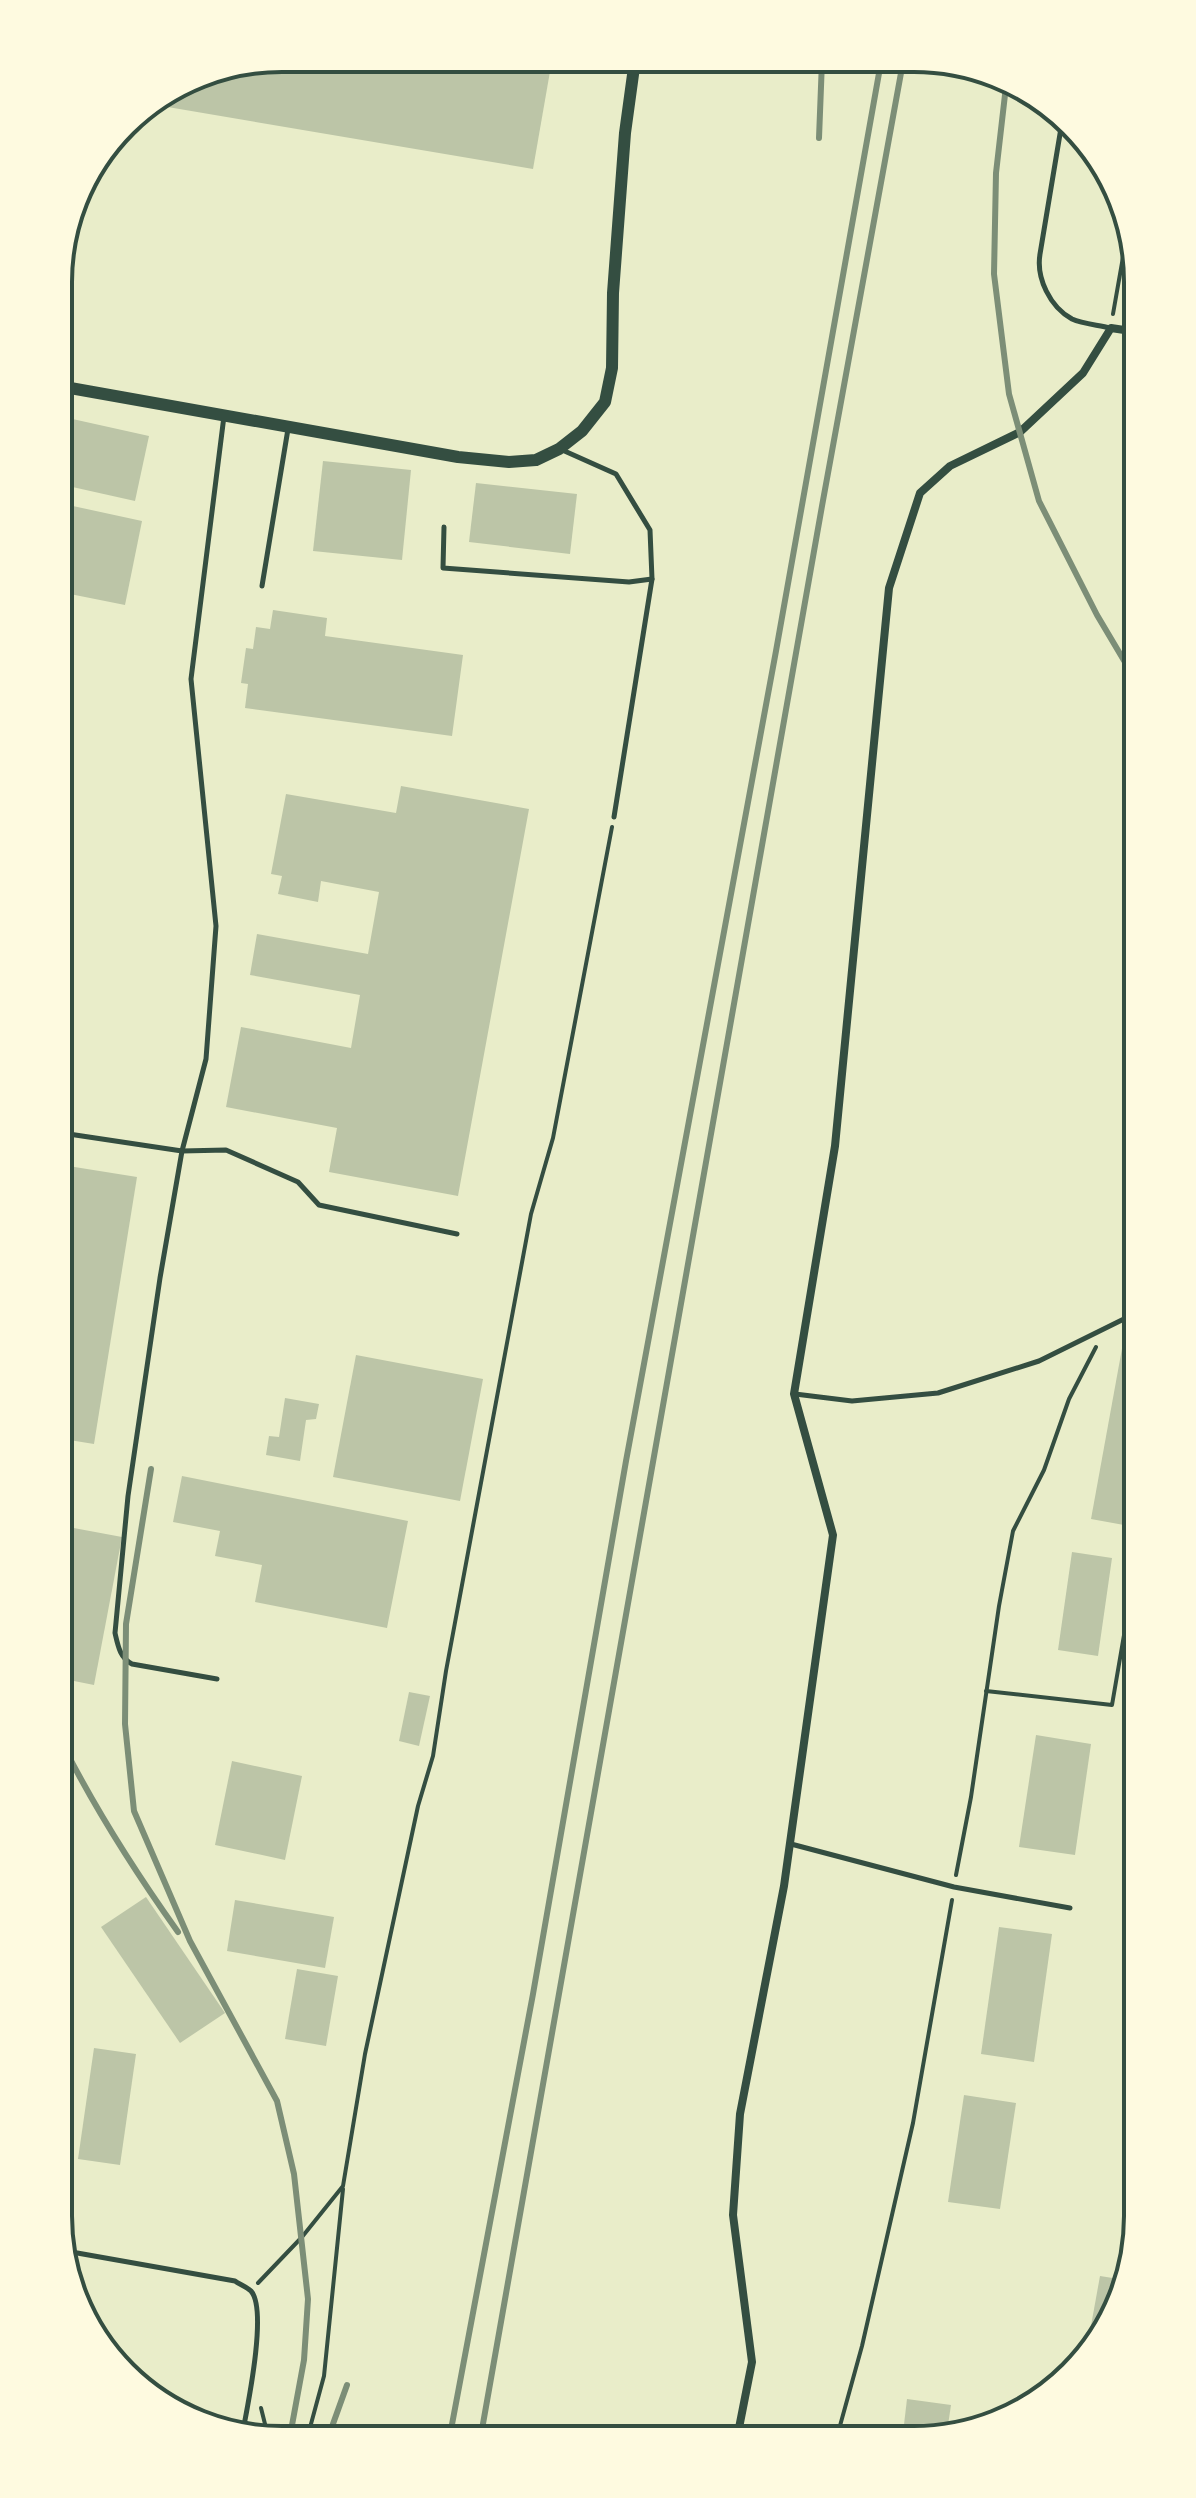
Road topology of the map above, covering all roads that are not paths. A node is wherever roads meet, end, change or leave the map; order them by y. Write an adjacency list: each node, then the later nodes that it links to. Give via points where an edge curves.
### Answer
1 (633, 72): 8 (street, via 613,293 612,368 605,402)
2 (1060, 132): 3 (lane, via 1040,276 1052,301 1073,319)
3 (1111, 328): 4 (street); 17 (street, via 1083,373 1020,432 950,466 920,493 889,588 835,1146)
4 (1124, 330)
5 (72, 388): 6 (street)
6 (224, 415): 7 (street); 14 (lane, via 191,679 216,926 206,1059)
7 (289, 427): 8 (street, via 496,461 536,460); 11 (lane)
8 (559, 449): 10 (lane, via 616,474 650,530)
9 (444, 527): 10 (lane, via 443,568 629,582)
10 (652, 579): 12 (lane)
11 (262, 586)
12 (614, 817)
13 (72, 1134): 14 (lane)
14 (182, 1151): 15 (lane, via 226,1150 298,1182 319,1205); 18 (lane, via 128,1496 115,1633 118,1649 132,1664)
15 (457, 1234)
16 (1124, 1318): 17 (lane, via 1039,1361 938,1393 852,1401)
17 (794, 1394): 19 (street, via 833,1535)
18 (217, 1679)
19 (790, 1844): 20 (lane, via 954,1887); 23 (street, via 740,2114 733,2215 752,2362)
20 (1070, 1908)
21 (76, 2253): 22 (lane, via 235,2281 251,2290 258,2306)
22 (244, 2422)
23 (739, 2426)

